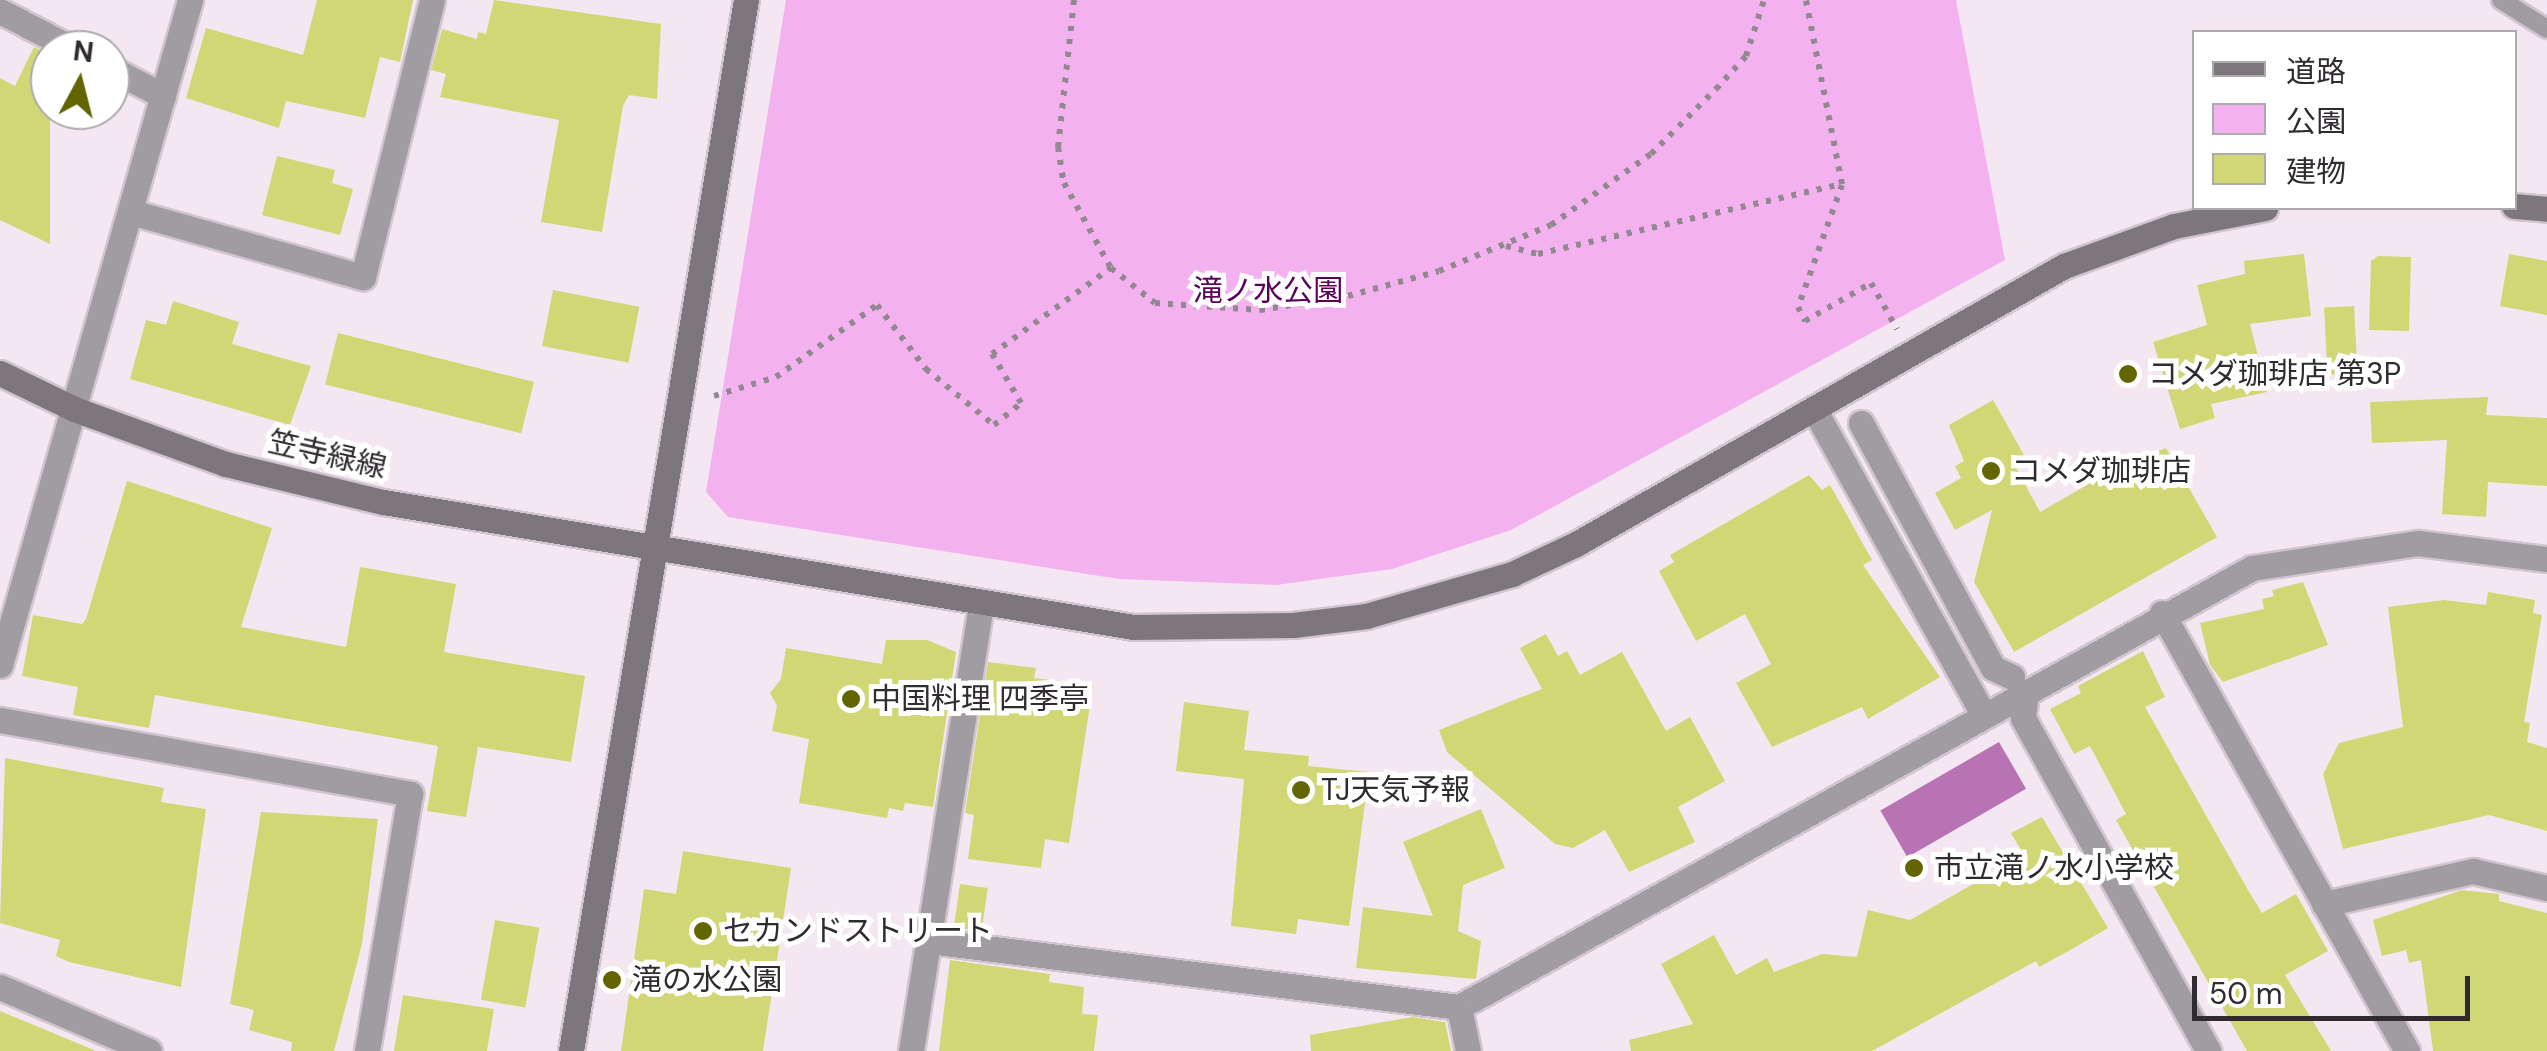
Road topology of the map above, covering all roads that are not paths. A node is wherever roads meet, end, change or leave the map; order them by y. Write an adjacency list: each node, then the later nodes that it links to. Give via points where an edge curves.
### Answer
1 (190, 0): 10 (street)
2 (432, 0): 14 (street, via 362,277)
3 (746, 0): 19 (street)
4 (2500, 0): 7 (lane)
5 (2535, 0): 7 (lane)
6 (0, 11): 8 (street)
7 (2543, 26)
8 (37, 30)
9 (130, 79): 10 (street)
10 (163, 96): 14 (street)
11 (2517, 206): 12 (street)
12 (2547, 209)
13 (2256, 210): 17 (street, 笠寺緑線, via 2174,226 2064,266)
14 (131, 212): 16 (street)
15 (0, 373): 16 (street, 笠寺緑線)
16 (74, 409): 19 (street, 笠寺緑線, via 268,474 383,502); 23 (street)
17 (1814, 409): 21 (street, 笠寺緑線, via 1528,567 1366,616 1133,627); 26 (street)
18 (1861, 423): 24 (street, via 1993,668)
19 (654, 546): 21 (street, 笠寺緑線); 35 (street)
20 (2547, 559): 22 (street, via 2418,543 2333,552 2252,568)
21 (981, 603): 30 (street)
22 (2162, 613): 26 (street); 29 (street)
23 (0, 665)
24 (2012, 678)
25 (2025, 702): 38 (street, via 2023,718)
26 (1982, 712): 32 (street)
27 (0, 720): 34 (street, via 410,794)
28 (2547, 888): 29 (street, via 2473,872)
29 (2324, 904): 39 (street)
30 (929, 941): 32 (street); 36 (street)
31 (0, 987): 33 (street)
32 (1459, 1007): 37 (street)
33 (149, 1051)
34 (367, 1051)
35 (571, 1051)
36 (911, 1051)
37 (1468, 1051)
38 (2208, 1051)
39 (2407, 1051)

